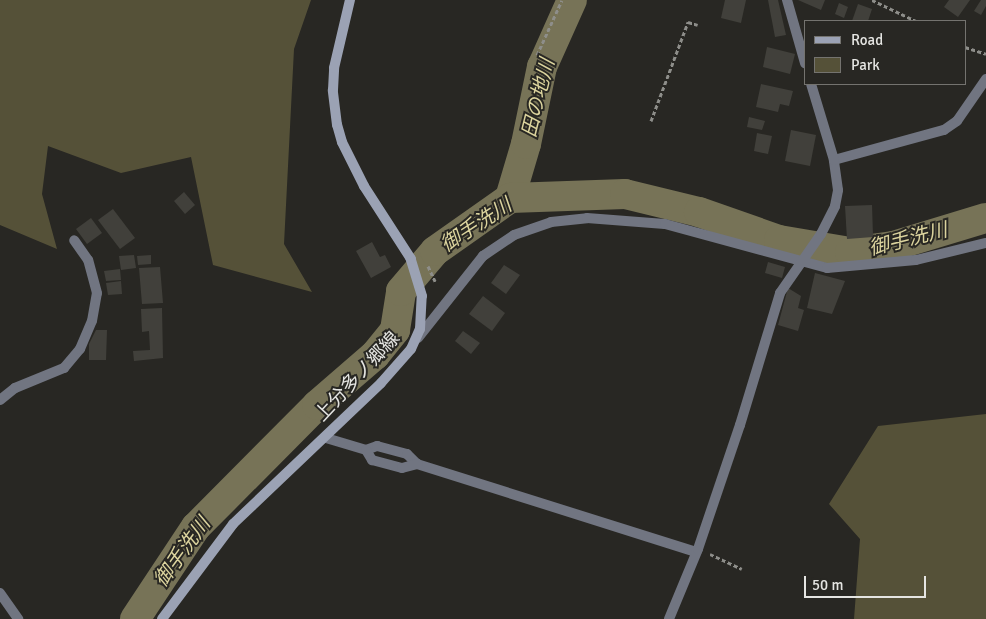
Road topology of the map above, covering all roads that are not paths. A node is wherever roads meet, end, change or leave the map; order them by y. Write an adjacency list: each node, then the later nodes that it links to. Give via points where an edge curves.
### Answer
1 (350, 0): 10 (main road, 上分多ノ郷線, via 334,68 337,125 364,186 406,248 417,273 422,309)
2 (786, 0): 3 (street)
3 (804, 60)
4 (986, 79): 6 (street, via 957,121 944,130)
5 (810, 85): 6 (street)
6 (834, 160): 9 (street, via 838,190 835,206 821,234)
7 (74, 240): 11 (street, via 88,260 97,294 92,321 80,349 64,368 15,388)
8 (986, 243): 9 (street, via 916,260 866,266 827,268)
9 (801, 259): 10 (street, via 665,224 587,218 551,222 514,235 483,256); 15 (street, via 780,293 740,425)
10 (416, 340): 12 (main road, 上分多ノ郷線, via 382,383)
11 (0, 400)
12 (326, 438): 13 (street); 18 (main road, 上分多ノ郷線, via 233,524)
13 (366, 450): 14 (street, via 377,446 407,454); 14 (street, via 372,460 402,468)
14 (417, 464): 15 (street)
15 (697, 550): 19 (street)
16 (1, 597): 17 (street)
17 (18, 619)
18 (162, 619)
19 (670, 619)

